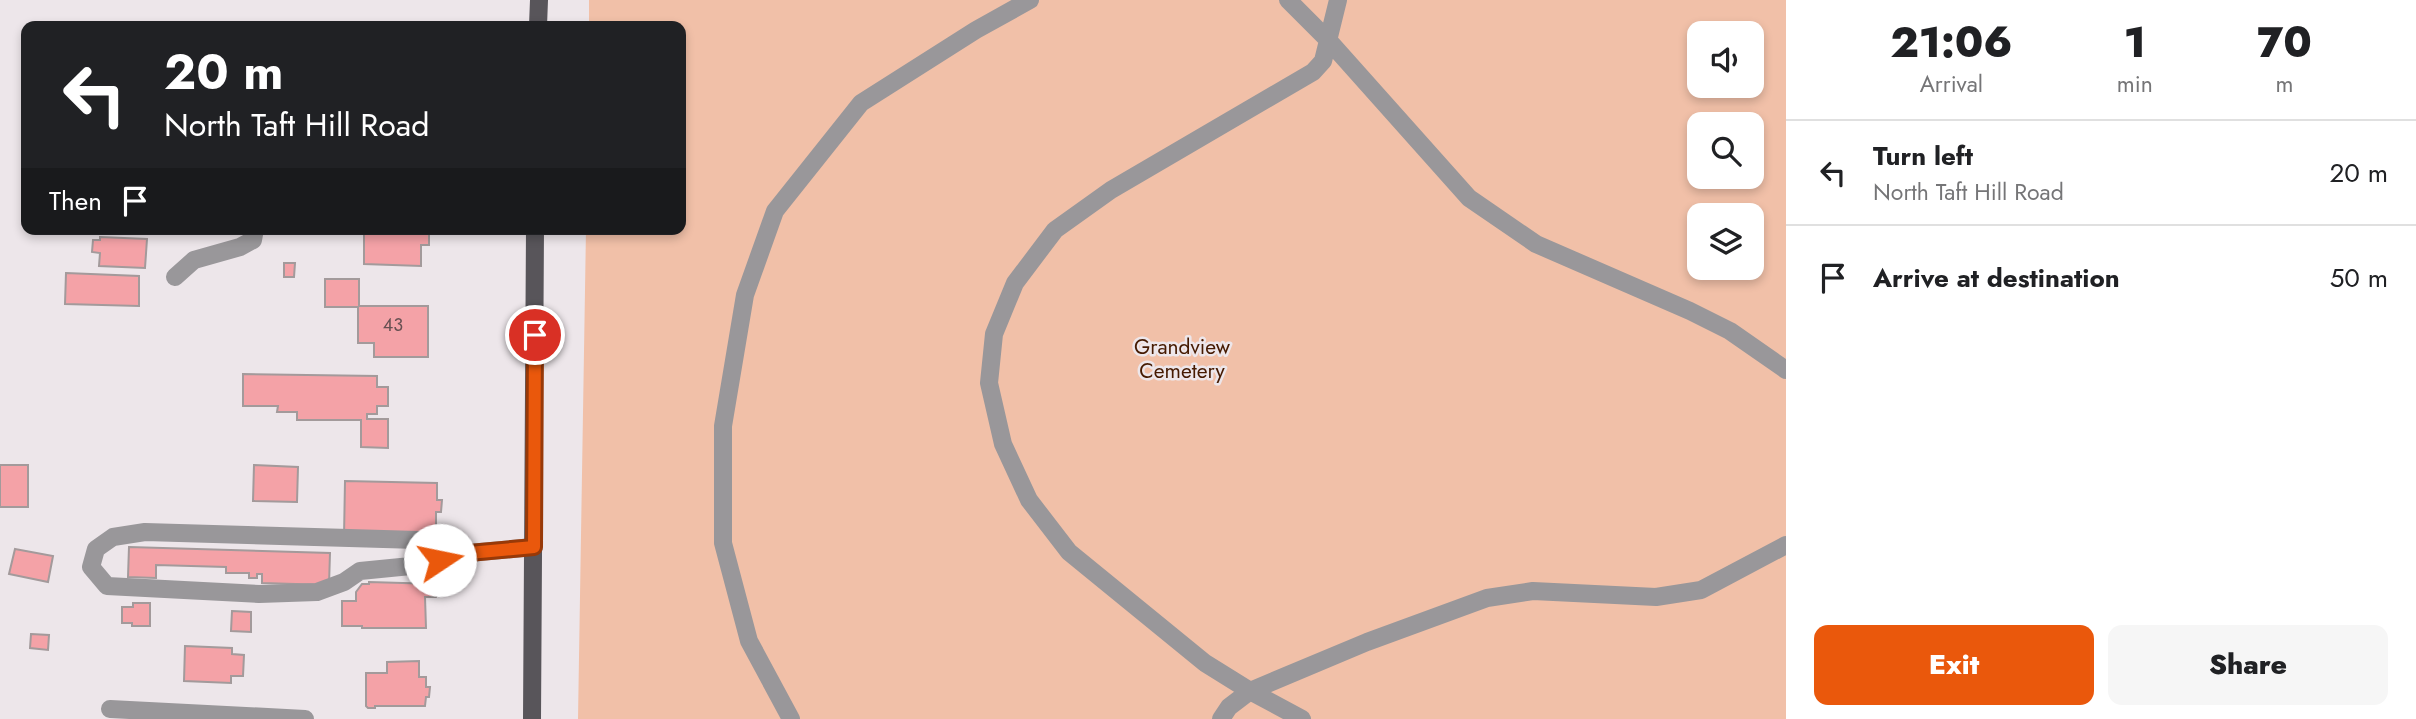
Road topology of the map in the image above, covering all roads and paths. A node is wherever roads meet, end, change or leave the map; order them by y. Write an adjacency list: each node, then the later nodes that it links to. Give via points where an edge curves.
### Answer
1 (539, 0): 5 (main road)
2 (1030, 0): 18 (lane, via 861,103 775,211 745,295 723,426 723,543 749,641)
3 (1288, 0): 6 (lane)
4 (1338, 0): 6 (lane)
5 (538, 21)
6 (1329, 41): 10 (lane, via 1469,198 1536,244 1730,331); 14 (lane, via 1324,61 1313,72 1111,190 1055,230 1016,283 994,334 989,383 1003,444 1029,499 1069,552 1205,663)
7 (254, 235): 9 (lane, via 240,247 194,260)
8 (535, 235): 12 (main road)
9 (175, 277)
10 (1786, 370)
11 (1786, 545): 14 (lane, via 1701,590 1656,597 1533,591 1487,598)
12 (534, 547): 13 (lane); 17 (main road)
13 (458, 554): 13 (lane, via 421,565 360,571 317,592 259,594 107,586 91,567 96,548 113,537 145,532 418,540)
14 (1250, 691): 19 (lane); 20 (lane)
15 (110, 709): 16 (lane)
16 (305, 719)
17 (532, 719)
18 (791, 719)
19 (1221, 719)
20 (1302, 719)

